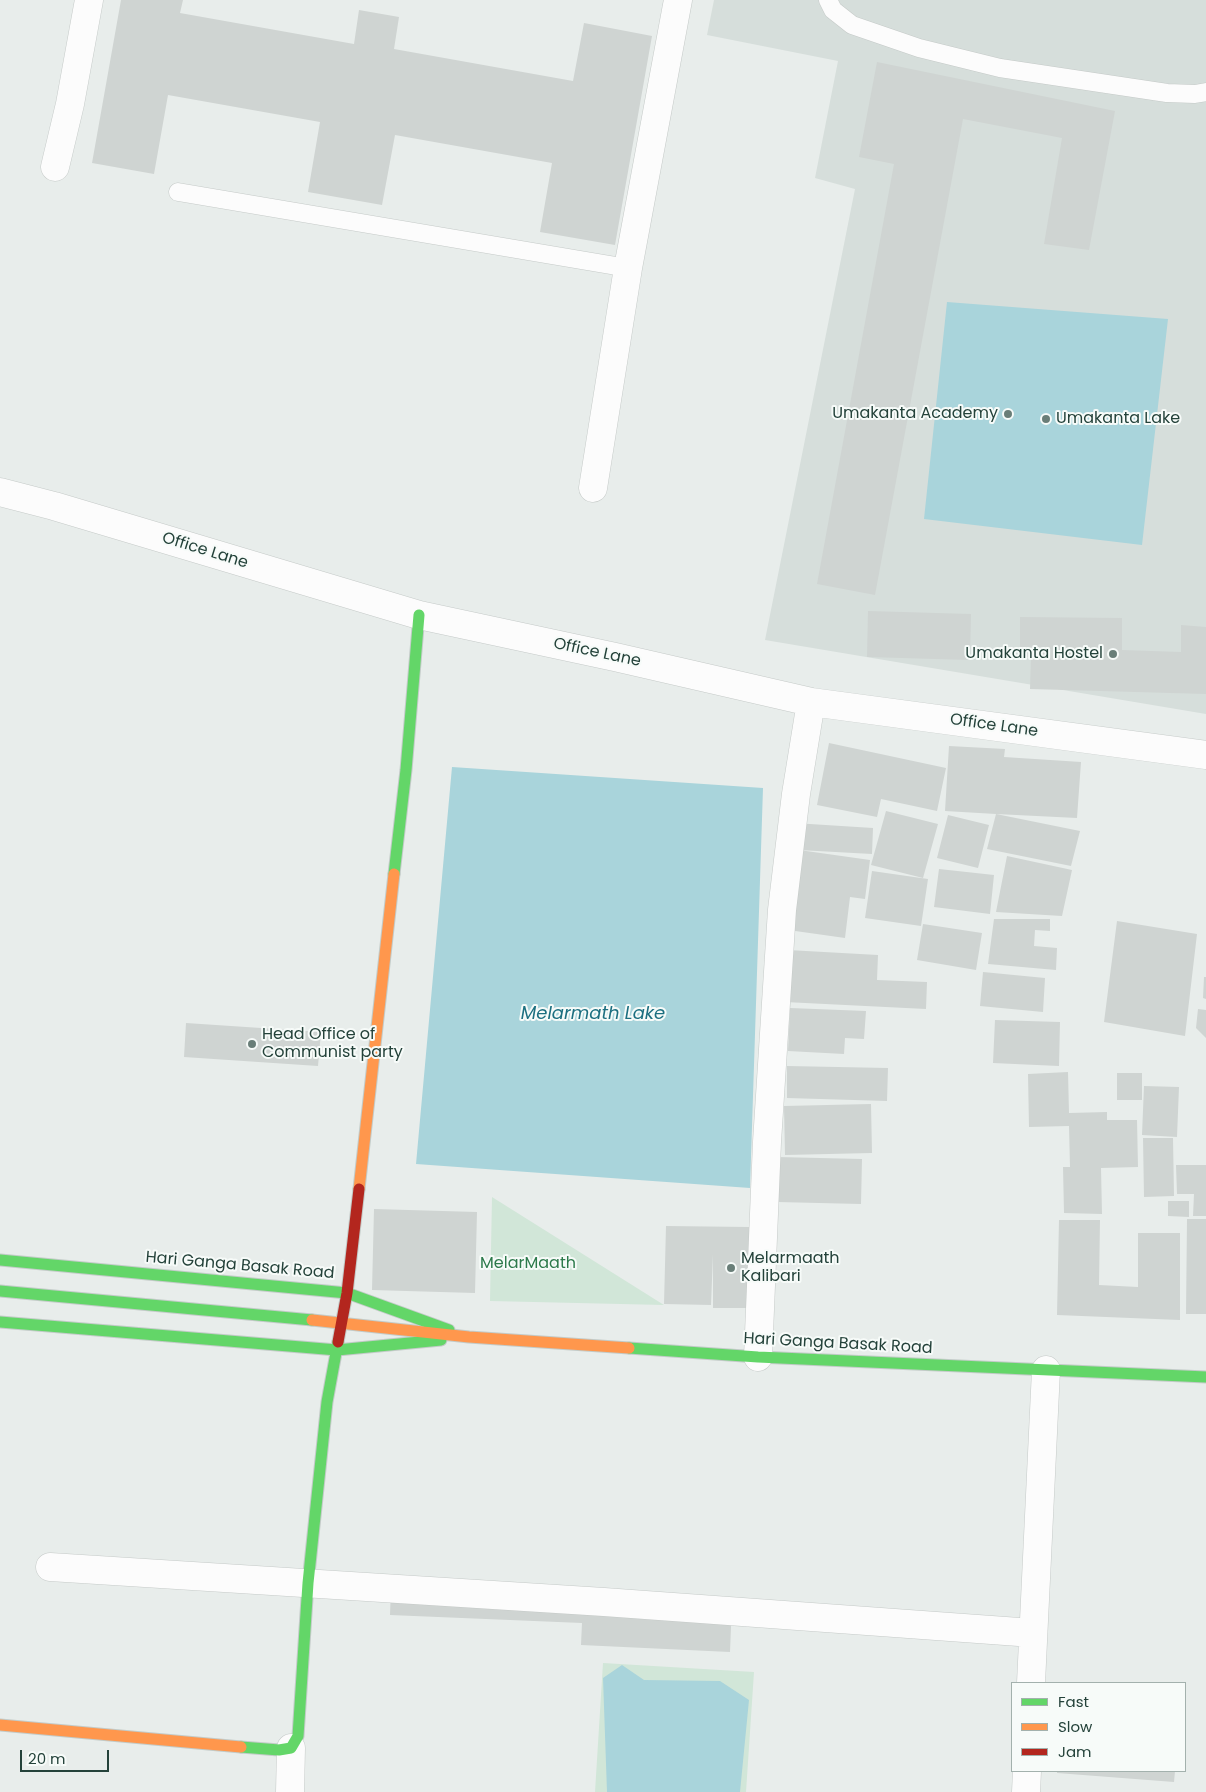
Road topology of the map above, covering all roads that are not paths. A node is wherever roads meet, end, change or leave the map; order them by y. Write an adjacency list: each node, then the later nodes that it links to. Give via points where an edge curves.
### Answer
1 (89, 0): 5 (street)
2 (678, 0): 7 (street)
3 (828, 0): 4 (lane, via 833,10 852,25 919,48 1000,68 1167,93)
4 (1206, 92)
5 (55, 167)
6 (178, 192): 7 (lane)
7 (628, 268): 8 (street)
8 (593, 488)
9 (0, 492): 10 (street, Office Lane)
10 (420, 615): 11 (street, Office Lane); 15 (main road, via 406,770)
11 (811, 702): 12 (street, Office Lane); 20 (street, via 782,910 767,1142)
12 (1206, 755)
13 (0, 1260): 15 (main road, Hari Ganga Basak Road)
14 (0, 1291): 17 (main road)
15 (347, 1293): 17 (main road); 18 (main road, Hari Ganga Basak Road)
16 (0, 1322): 19 (main road, Hari Ganga Basak Road)
17 (342, 1323): 18 (main road); 19 (main road)
18 (470, 1337): 19 (main road, Hari Ganga Basak Road); 20 (main road, Hari Ganga Basak Road)
19 (337, 1350): 24 (main road, via 327,1402)
20 (758, 1357): 21 (main road, Hari Ganga Basak Road)
21 (1046, 1370): 22 (main road, Hari Ganga Basak Road); 25 (street)
22 (1206, 1377)
23 (50, 1566): 24 (street)
24 (308, 1583): 25 (street); 28 (main road, via 298,1736)
25 (1034, 1633): 26 (street)
26 (1031, 1682)
27 (0, 1725): 28 (main road, via 279,1750)
28 (291, 1748): 30 (street)
29 (1027, 1772): 31 (street)
30 (290, 1792)
31 (1026, 1792)

